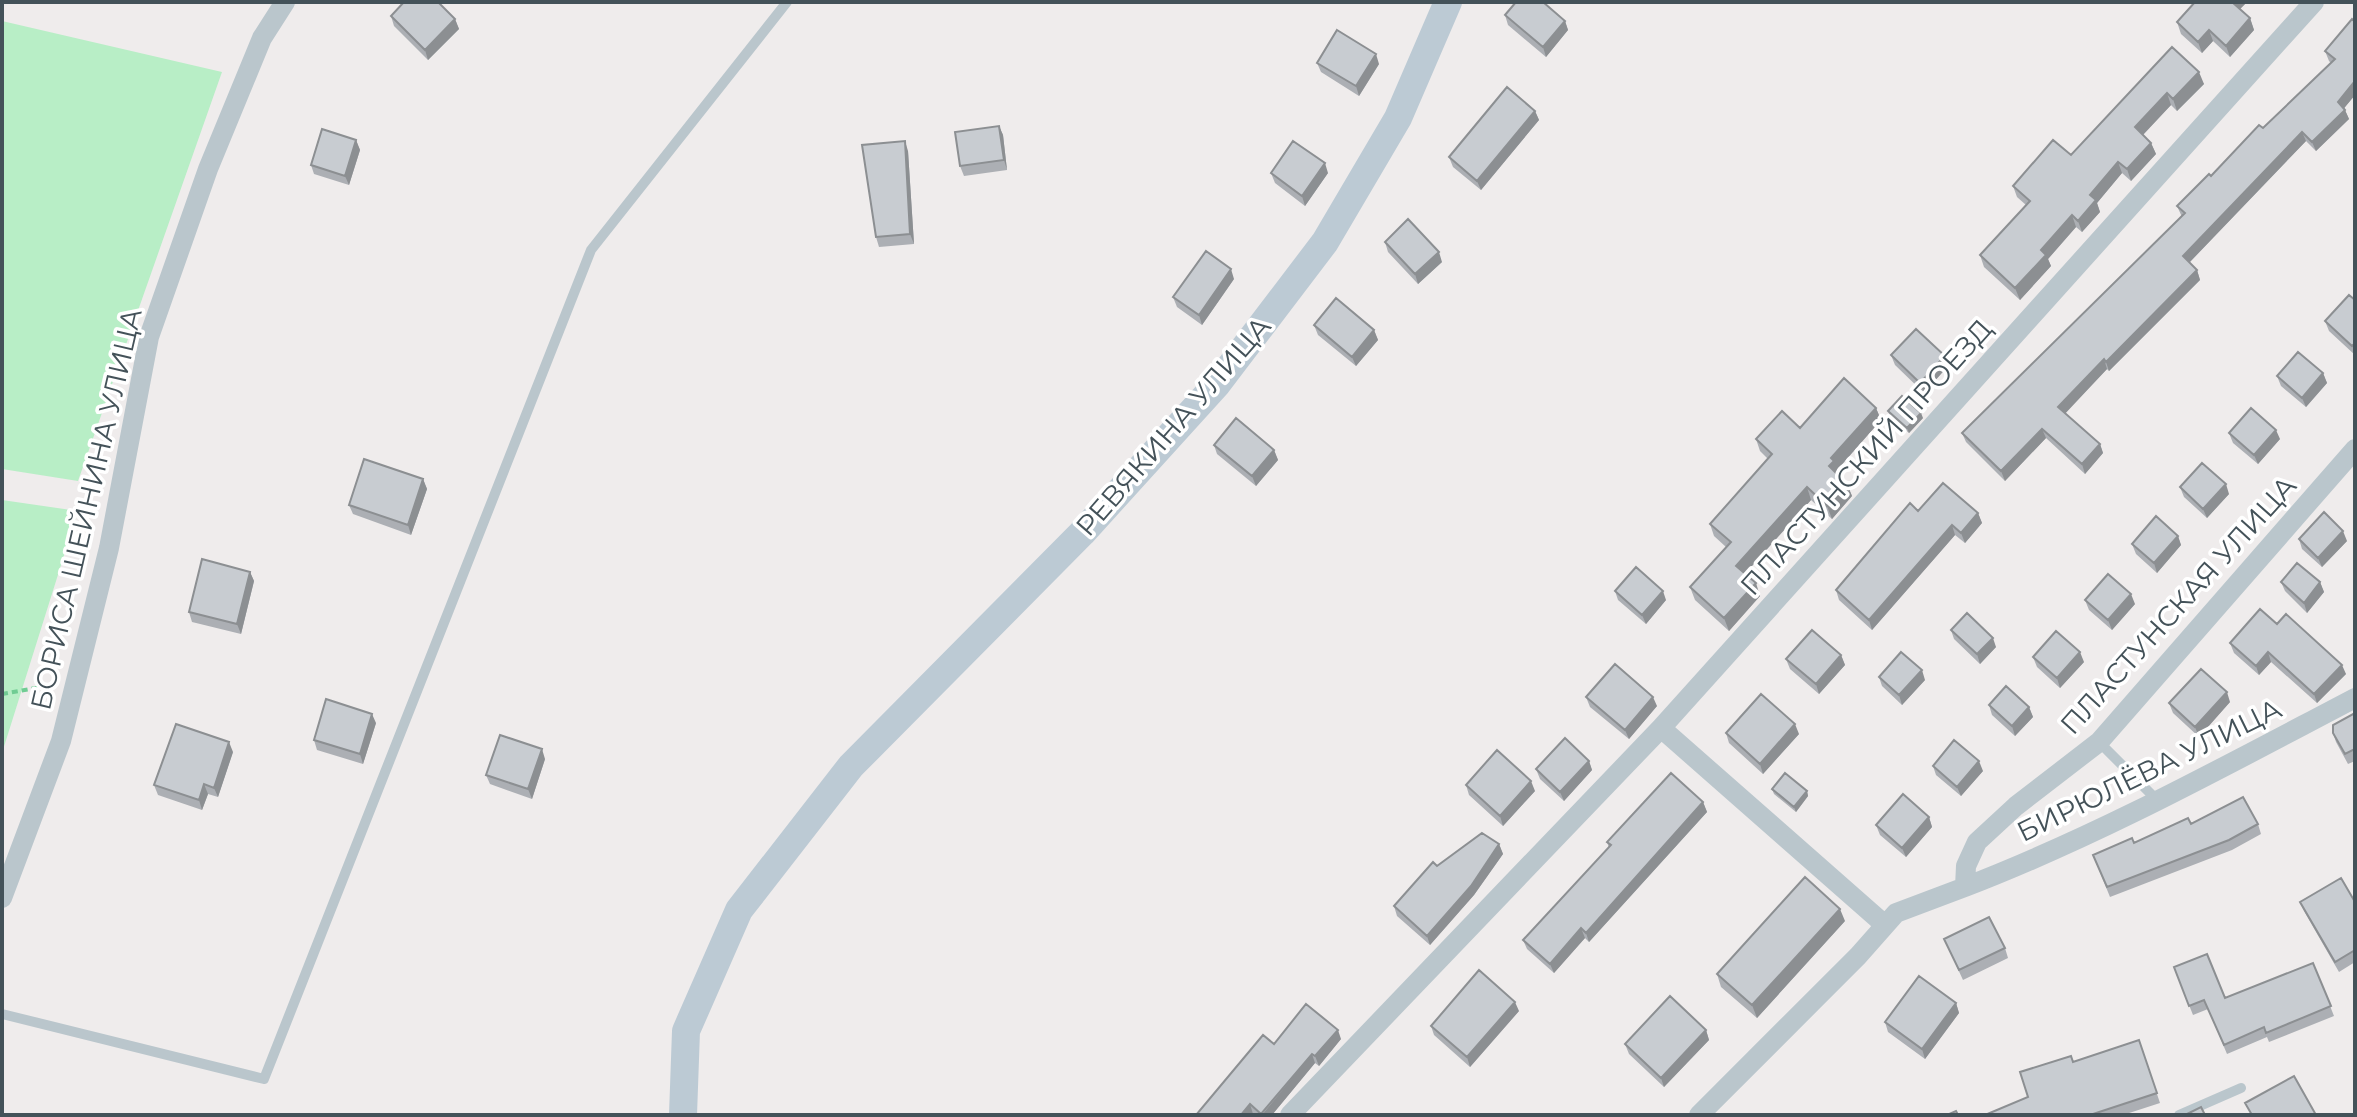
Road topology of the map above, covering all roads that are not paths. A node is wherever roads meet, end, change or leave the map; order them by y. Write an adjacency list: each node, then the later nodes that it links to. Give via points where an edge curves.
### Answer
1 (285, 2): 11 (street, БОРИСА ШЕЙНИНА УЛИЦА, via 262,38 208,169 149,337 109,548 61,741)
2 (787, 2): 13 (lane, via 591,250 264,1079)
3 (1448, 2): 15 (main road, РЕВЯКИНА УЛИЦА, via 1398,118 1325,242 1217,384 1082,533 851,766 739,910 686,1031)
4 (2314, 2): 7 (street, ПЛАСТУНСКИЙ ПРОЕЗД)
5 (2355, 449): 8 (street, ПЛАСТУНСКАЯ УЛИЦА)
6 (2355, 698): 9 (street, БИРЮЛЁВА УЛИЦА)
7 (1661, 728): 12 (street); 16 (street, ПЛАСТУНСКИЙ ПРОЕЗД)
8 (2099, 742): 9 (lane); 10 (street, ПЛАСТУНСКАЯ УЛИЦА, via 1977,842 1966,866)
9 (2158, 801): 10 (street, БИРЮЛЁВА УЛИЦА)
10 (1965, 887): 12 (street, via 1896,913)
11 (2, 898)
12 (1885, 925): 17 (street)
13 (2, 1014)
14 (2241, 1088): 18 (lane)
15 (683, 1115)
16 (1290, 1115)
17 (1699, 1115)
18 (2179, 1115)

